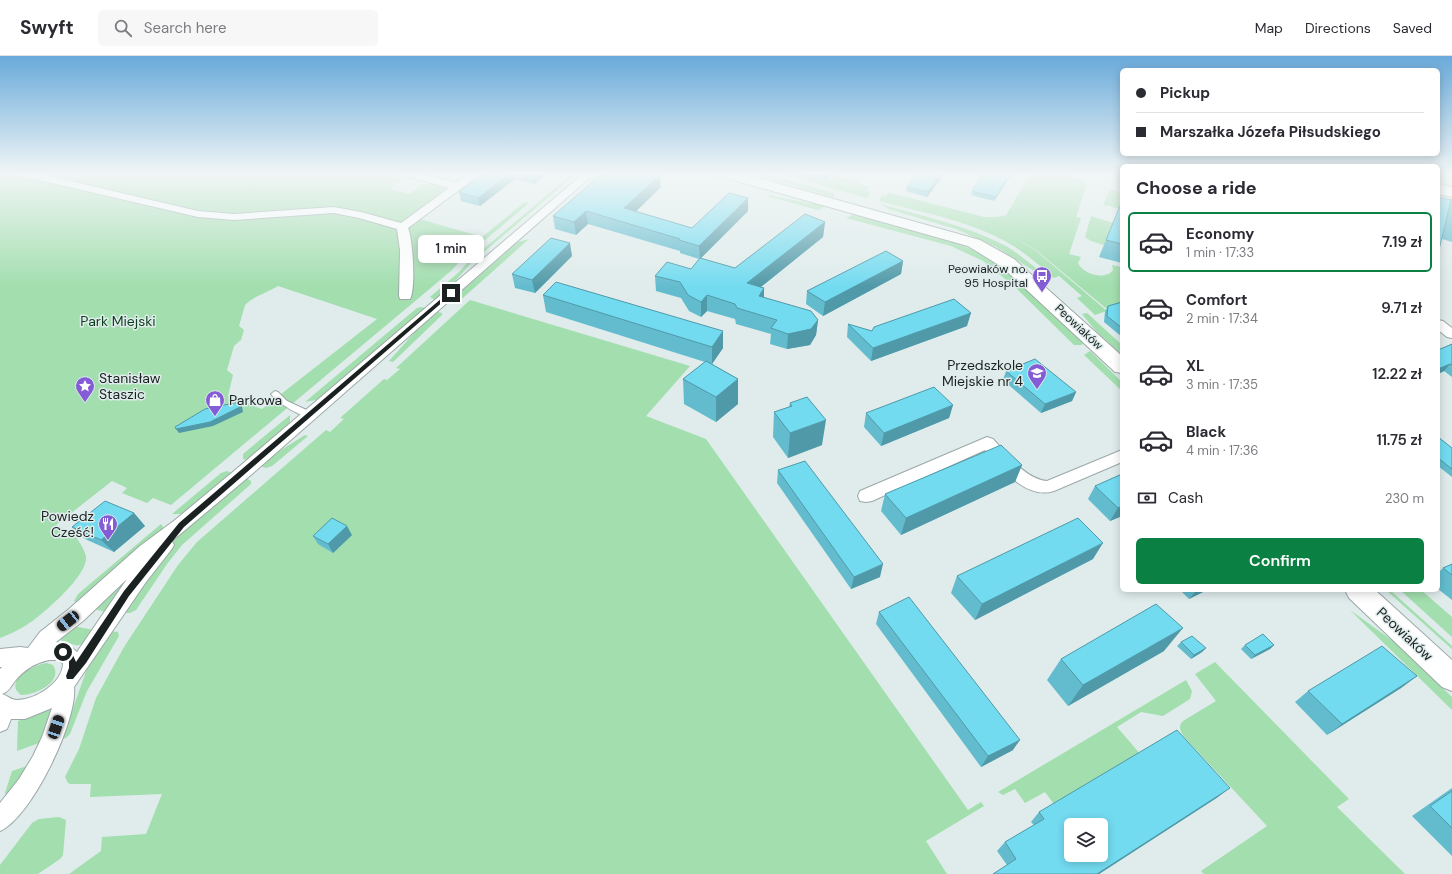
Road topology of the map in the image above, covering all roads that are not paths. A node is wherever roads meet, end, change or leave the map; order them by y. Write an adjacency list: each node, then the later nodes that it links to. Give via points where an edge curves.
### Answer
1 (186, 211): 2 (street, via 234,217)
2 (317, 211)
3 (340, 211): 7 (street)
4 (425, 211): 7 (street)
5 (546, 211): 13 (street)
6 (862, 211): 11 (main road, Peowiaków, via 956,237 999,257 1021,273)
7 (402, 227): 8 (street, via 407,277)
8 (405, 296)
9 (1440, 325): 10 (street)
10 (1452, 334)
11 (1120, 365)
12 (275, 394): 13 (lane, via 284,403)
13 (310, 415): 16 (street)
14 (1120, 457): 15 (street, via 1053,485 1039,488 1027,482 987,443)
15 (866, 496)
16 (181, 525): 18 (street, via 146,551 47,638); 21 (street, via 127,594)
17 (1360, 592): 20 (main road, Peowiaków)
18 (31, 656): 19 (street); 21 (street, via 55,650 69,655 73,668); 22 (street, via 9,672)
19 (0, 658)
20 (1452, 678)
21 (67, 681): 23 (street, via 44,702 21,710); 24 (street, via 65,703 48,751 25,790)
22 (0, 686)
23 (1, 710)
24 (0, 820)

